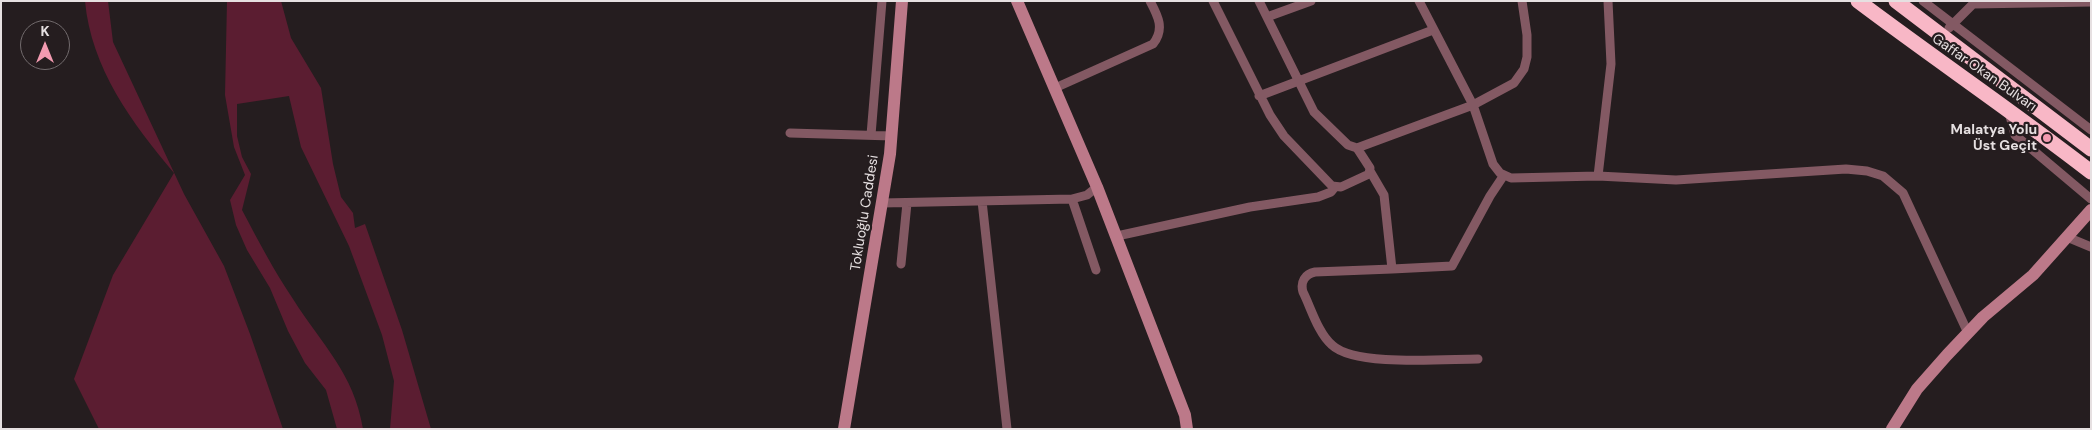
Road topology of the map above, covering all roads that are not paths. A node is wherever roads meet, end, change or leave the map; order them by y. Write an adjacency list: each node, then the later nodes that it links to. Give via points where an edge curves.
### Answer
1 (882, 1): 28 (street)
2 (902, 1): 29 (street, Tokluoğlu Caddesi)
3 (1017, 1): 22 (street)
4 (1150, 1): 22 (street, via 1160,25 1159,34 1152,44)
5 (1213, 1): 23 (street)
6 (1260, 1): 17 (street)
7 (1311, 1): 17 (street)
8 (1419, 1): 19 (street)
9 (1522, 1): 24 (street, via 1528,42 1524,69 1510,86)
10 (1608, 1): 35 (street, via 1611,64)
11 (1858, 1): 25 (highway, Gaffar Okan Bulvarı)
12 (1896, 1): 20 (highway, Gaffar Okan Bulvarı)
13 (1923, 1): 18 (street)
14 (1973, 2): 15 (street); 18 (street)
15 (2028, 2): 16 (street)
16 (2088, 2)
17 (1267, 17): 21 (street)
18 (1953, 25): 20 (street); 26 (street)
19 (1434, 30): 21 (street); 24 (street)
20 (1941, 36): 31 (highway, Gaffar Okan Bulvarı)
21 (1299, 81): 23 (street); 30 (street, via 1314,112 1348,145)
22 (1055, 88): 36 (street)
23 (1259, 96): 37 (street, via 1284,136)
24 (1472, 105): 30 (street); 34 (street, via 1493,164)
25 (2008, 110): 33 (highway, Gaffar Okan Bulvarı); 39 (street, via 2015,135)
26 (2091, 130)
27 (790, 133): 28 (street)
28 (871, 135): 29 (street)
29 (892, 136): 41 (street, Tokluoğlu Caddesi)
30 (1357, 148): 32 (street)
31 (2091, 149)
32 (1370, 171): 37 (street, via 1366,178); 48 (street, via 1384,196)
33 (2091, 172)
34 (1504, 175): 35 (street, via 1511,178); 48 (street, via 1452,266)
35 (1598, 176): 50 (street, via 1676,180 1846,169 1875,173 1894,183 1903,193)
36 (1097, 187): 38 (street, via 1087,195); 44 (street)
37 (1335, 187): 44 (street, via 1318,197 1250,207)
38 (1072, 199): 40 (street); 49 (street)
39 (2091, 199)
40 (982, 201): 42 (street); 53 (street)
41 (882, 203): 42 (street); 52 (street, Tokluoğlu Caddesi)
42 (908, 203): 47 (street)
43 (2091, 210): 45 (street)
44 (1117, 236): 54 (street, via 1185,415)
45 (2067, 236): 46 (street); 50 (street, via 2019,288)
46 (2091, 247)
47 (901, 264)
48 (1392, 269): 51 (street, via 1315,272 1305,278 1303,292 1329,343 1344,353 1393,360)
49 (1096, 270)
50 (1968, 333): 55 (street, via 1917,390)
51 (1478, 359)
52 (844, 429)
53 (1007, 429)
54 (1187, 429)
55 (1892, 429)

